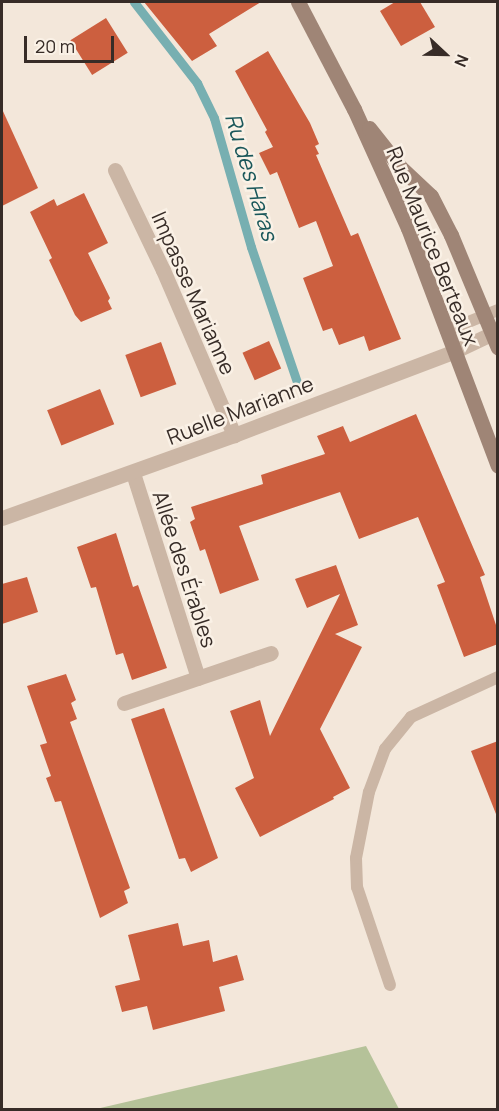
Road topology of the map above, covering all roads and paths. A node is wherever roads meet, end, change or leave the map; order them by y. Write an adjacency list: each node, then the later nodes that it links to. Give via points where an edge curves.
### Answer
1 (298, 2): 2 (main road, Rue Maurice Berteaux)
2 (354, 109): 4 (main road, Rue Maurice Berteaux, via 400,167 431,196); 5 (main road, Rue Maurice Berteaux, via 408,228)
3 (115, 170): 8 (street, Impasse Marianne)
4 (490, 312): 5 (lane); 6 (main road, Rue Maurice Berteaux)
5 (446, 331): 7 (main road, Rue Maurice Berteaux)
6 (494, 341): 7 (street, Ruelle Marianne)
7 (453, 352): 8 (street, Ruelle Marianne); 9 (main road, Rue Maurice Berteaux)
8 (234, 435): 10 (street, Ruelle Marianne)
9 (498, 466)
10 (133, 473): 11 (street, Ruelle Marianne); 14 (street, Allée des Érables)
11 (2, 518)
12 (271, 653): 14 (street, Allée des Érables)
13 (498, 677): 16 (lane, via 411,717 385,749 369,792 356,858 357,887)
14 (198, 678): 15 (street, Allée des Érables)
15 (124, 703)
16 (390, 985)

